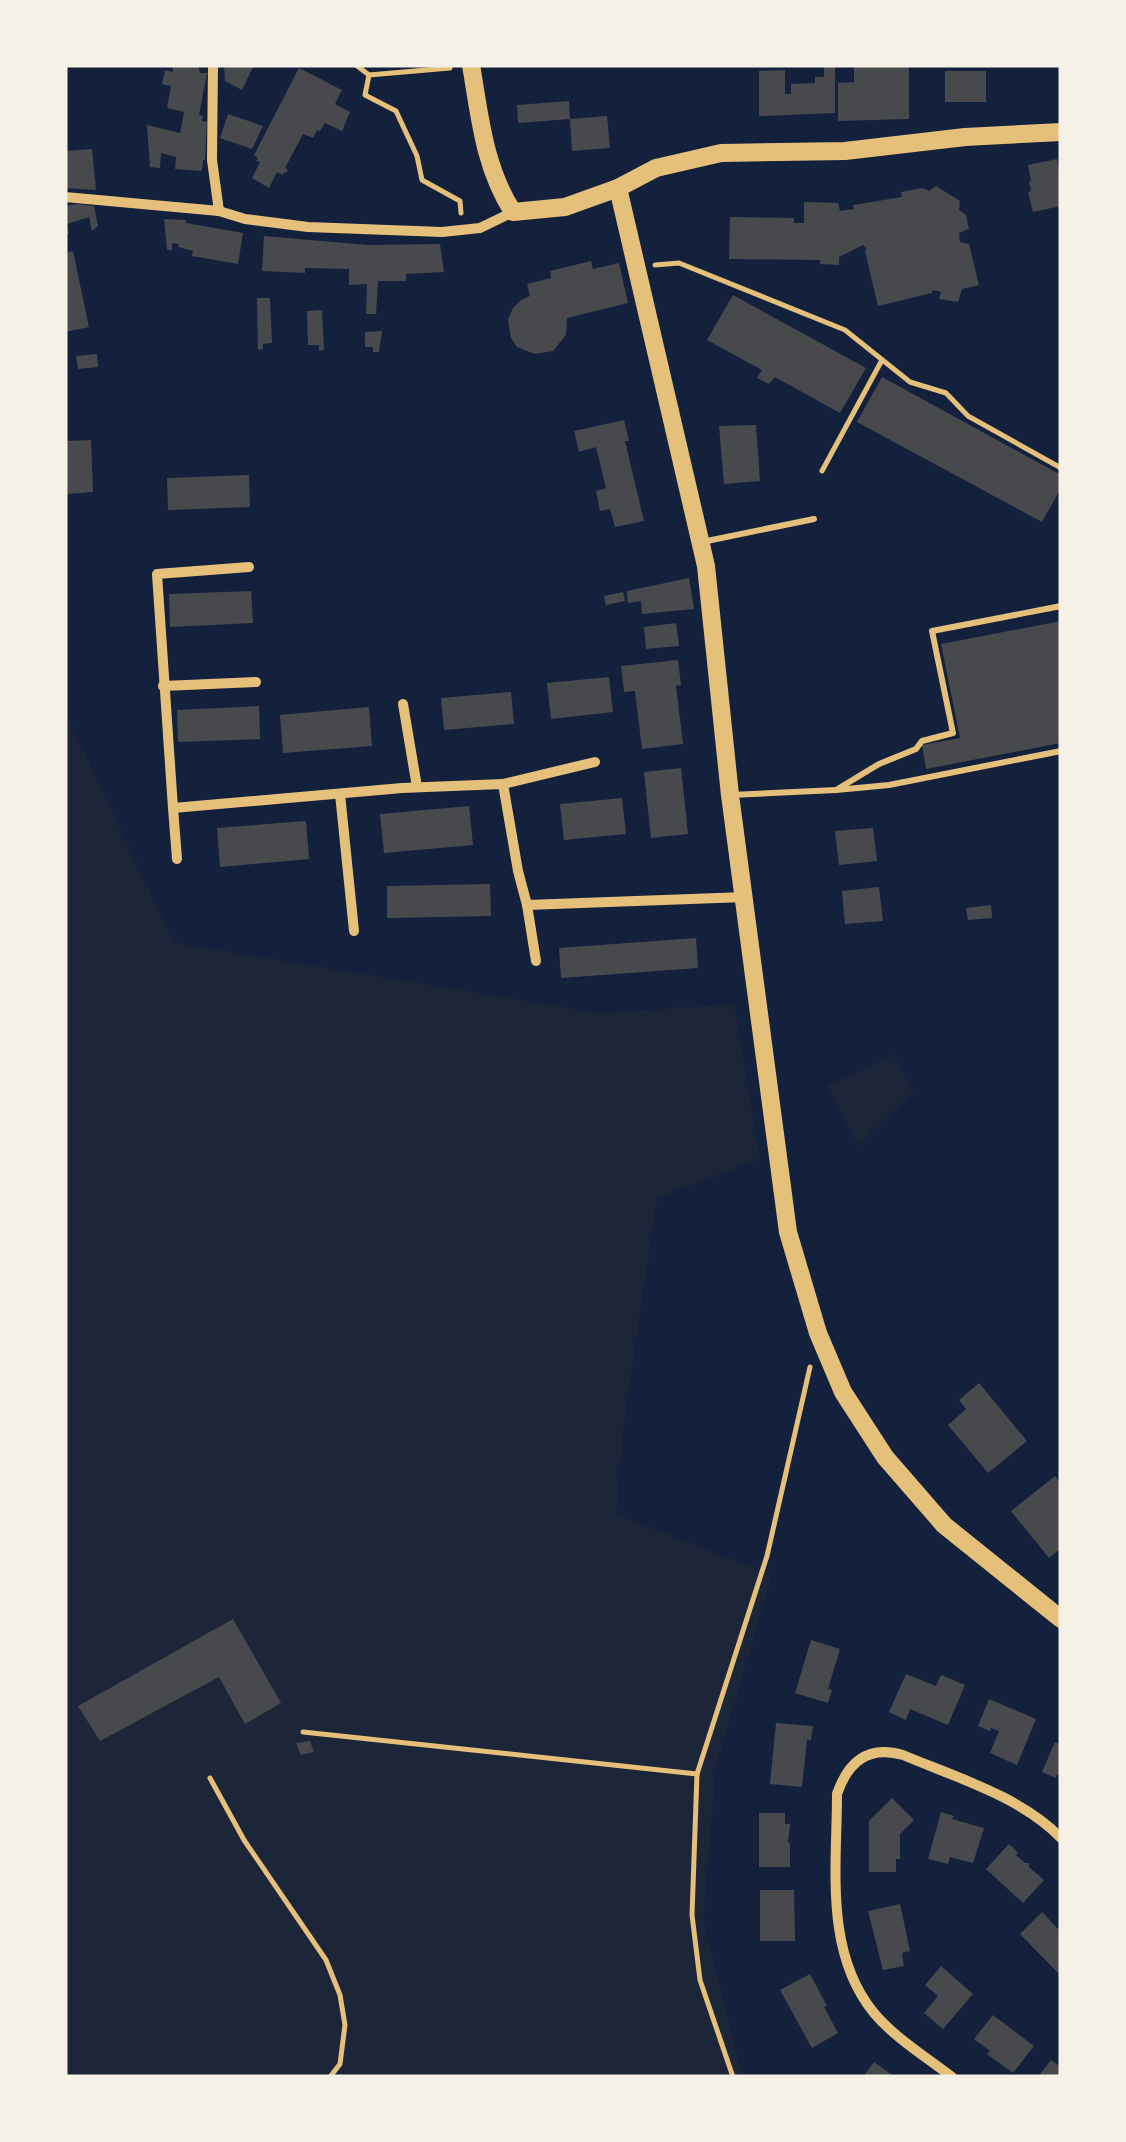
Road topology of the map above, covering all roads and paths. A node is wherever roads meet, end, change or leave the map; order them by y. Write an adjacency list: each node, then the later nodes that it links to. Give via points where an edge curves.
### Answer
1 (213, 65): 9 (street)
2 (356, 65): 5 (path)
3 (471, 65): 4 (path); 10 (main road, via 490,165)
4 (412, 68): 5 (path)
5 (369, 75): 11 (path, via 365,95 396,111 422,180 460,201)
6 (1061, 132): 7 (main road, via 845,152 721,153 656,168)
7 (618, 188): 10 (main road, via 565,207); 12 (main road)
8 (65, 196): 9 (street)
9 (218, 211): 11 (street, via 308,227)
10 (513, 212): 11 (street)
11 (461, 230)
12 (637, 267): 13 (path, via 679,263 845,330); 17 (main road)
13 (882, 360): 14 (path); 15 (path)
14 (1061, 468)
15 (822, 471)
16 (814, 519): 17 (lane)
17 (700, 542): 29 (main road)
18 (249, 567): 21 (street, via 157,574)
19 (1061, 606): 27 (lane, via 932,631 953,733 922,741)
20 (256, 682): 21 (street)
21 (163, 686): 30 (street)
22 (403, 704): 26 (street)
23 (1061, 751): 27 (lane)
24 (595, 762): 25 (street)
25 (503, 784): 26 (street); 33 (street)
26 (417, 788): 28 (street)
27 (836, 790): 29 (lane)
28 (340, 794): 30 (street); 34 (street)
29 (730, 795): 32 (main road)
30 (173, 808): 31 (street)
31 (176, 859)
32 (745, 897): 33 (street); 36 (main road, via 788,1232)
33 (527, 905): 35 (street)
34 (354, 932)
35 (536, 960)
36 (818, 1334): 37 (main road, via 843,1392 885,1456 944,1524); 39 (path, via 767,1556)
37 (1061, 1619)
38 (303, 1732): 39 (path)
39 (697, 1774): 43 (path, via 692,1915 700,1980)
40 (210, 1778): 42 (path, via 326,1960 344,2025 340,2064)
41 (1061, 1838): 44 (street, via 1026,1809 890,1751 852,1764 843,1778 837,1794 836,1910 845,1958 872,2011)
42 (330, 2077)
43 (733, 2077)
44 (952, 2077)

